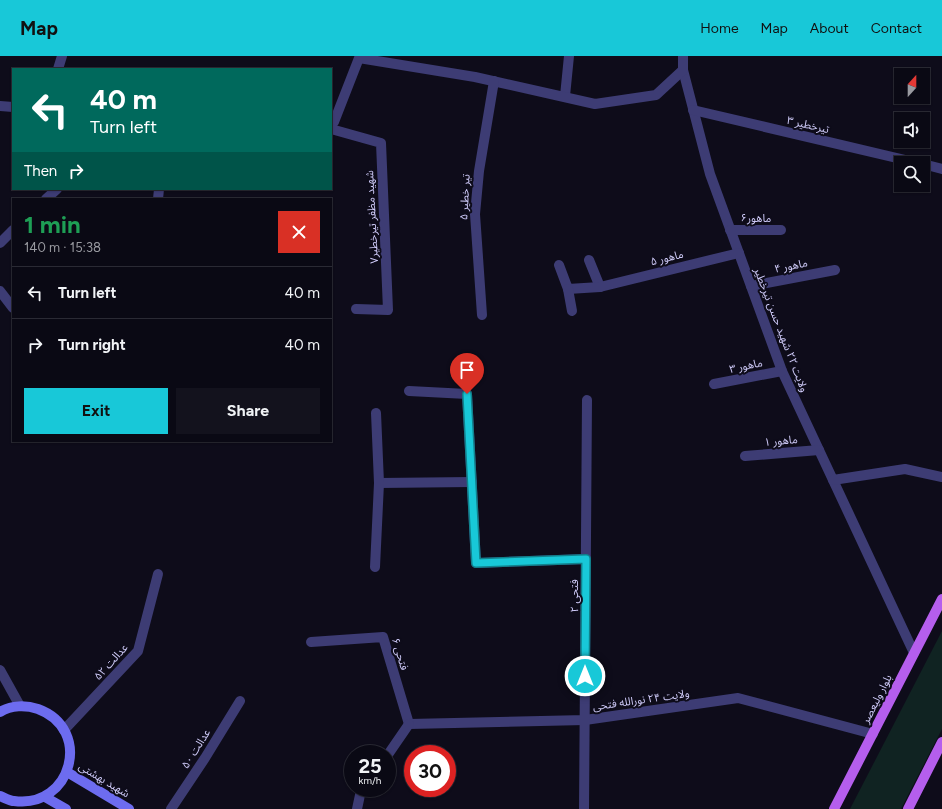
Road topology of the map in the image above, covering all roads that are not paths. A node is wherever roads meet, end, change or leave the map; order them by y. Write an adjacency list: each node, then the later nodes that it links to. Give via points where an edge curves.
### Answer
1 (62, 56): 5 (street)
2 (569, 56): 8 (street)
3 (683, 56): 6 (street, ولایت ۲۲ شهید حسن تیرخطیر)
4 (359, 57): 7 (street); 12 (street)
5 (58, 68)
6 (683, 70): 8 (street, via 656,95 595,104); 11 (street, ولایت ۲۲ شهید حسن تیرخطیر)
7 (494, 81): 8 (street); 34 (street, تیر خطیر ۵, via 478,171 475,214)
8 (565, 96)
9 (0, 106): 10 (street)
10 (12, 107)
11 (693, 110): 14 (street, تیرخطیر ۳); 19 (street, ولایت ۲۲ شهید حسن تیرخطیر, via 710,174)
12 (332, 123)
13 (332, 129): 32 (street, شهید مظفر تیرخطیر۷, via 380,143 388,310)
14 (894, 157)
15 (930, 166): 16 (street)
16 (942, 169)
17 (56, 190): 18 (street)
18 (47, 198)
19 (730, 230): 20 (street, ماهور۶); 23 (street, ولایت ۲۲ شهید حسن تیرخطیر)
20 (781, 230)
21 (12, 231): 22 (street)
22 (0, 243)
23 (739, 253): 27 (street, ولایت ۲۲ شهید حسن تیرخطیر); 28 (street, ماهور ۵)
24 (588, 260): 28 (street)
25 (559, 265): 29 (street)
26 (835, 270): 27 (street, ماهور ۴)
27 (751, 286): 35 (street, ولایت ۲۲ شهید حسن تیرخطیر)
28 (600, 287): 29 (street, ماهور ۵)
29 (568, 289): 33 (street)
30 (0, 291): 31 (street)
31 (12, 307)
32 (356, 309)
33 (572, 311)
34 (482, 316)
35 (782, 371): 36 (street, ماهور ۳); 40 (street, ولایت ۲۲ شهید حسن تیرخطیر)
36 (714, 384)
37 (409, 391): 44 (street, via 467,394)
38 (586, 400): 46 (street, فتحی ۲)
39 (376, 413): 45 (street)
40 (819, 450): 41 (street, ماهور ۱); 43 (street, ولایت ۲۲ شهید حسن تیرخطیر)
41 (745, 456)
42 (942, 477): 43 (street, via 905,470)
43 (833, 480): 51 (street, ولایت ۲۲ شهید حسن تیرخطیر)
44 (472, 482): 45 (street); 46 (street, via 476,563)
45 (379, 483): 47 (street)
46 (586, 559): 56 (street, فتحی ۲)
47 (375, 567)
48 (158, 574): 58 (street, عدالت ۵۲, via 138,651)
49 (942, 599): 51 (main road, بلوار ولیعصر)
50 (311, 642): 57 (street, فتحی ۶, via 383,637)
51 (914, 653): 59 (main road, بلوار ولیعصر)
52 (0, 670): 54 (street)
53 (240, 701): 68 (street, عدالت ۵۰)
54 (20, 706): 55 (main road); 58 (main road, via 33,707 45,712)
55 (0, 712)
56 (585, 720): 57 (street, ولایت ۲۴ نورالله فتحی); 59 (street, ولایت ۲۴ نورالله فتحی, via 738,698); 70 (street, فتحی ۲)
57 (409, 724): 61 (street)
58 (64, 730): 62 (main road, via 70,743 71,758)
59 (872, 734): 71 (main road, بلوار ولیعصر)
60 (942, 742): 72 (main road)
61 (395, 745)
62 (67, 772): 64 (main road, via 58,787); 67 (main road, شهید بهشتی)
63 (0, 796): 64 (main road, via 14,802 30,802)
64 (45, 797): 66 (main road)
65 (360, 797): 69 (street)
66 (66, 809)
67 (129, 809)
68 (171, 809)
69 (357, 809)
70 (584, 809)
71 (834, 809)
72 (908, 809)

